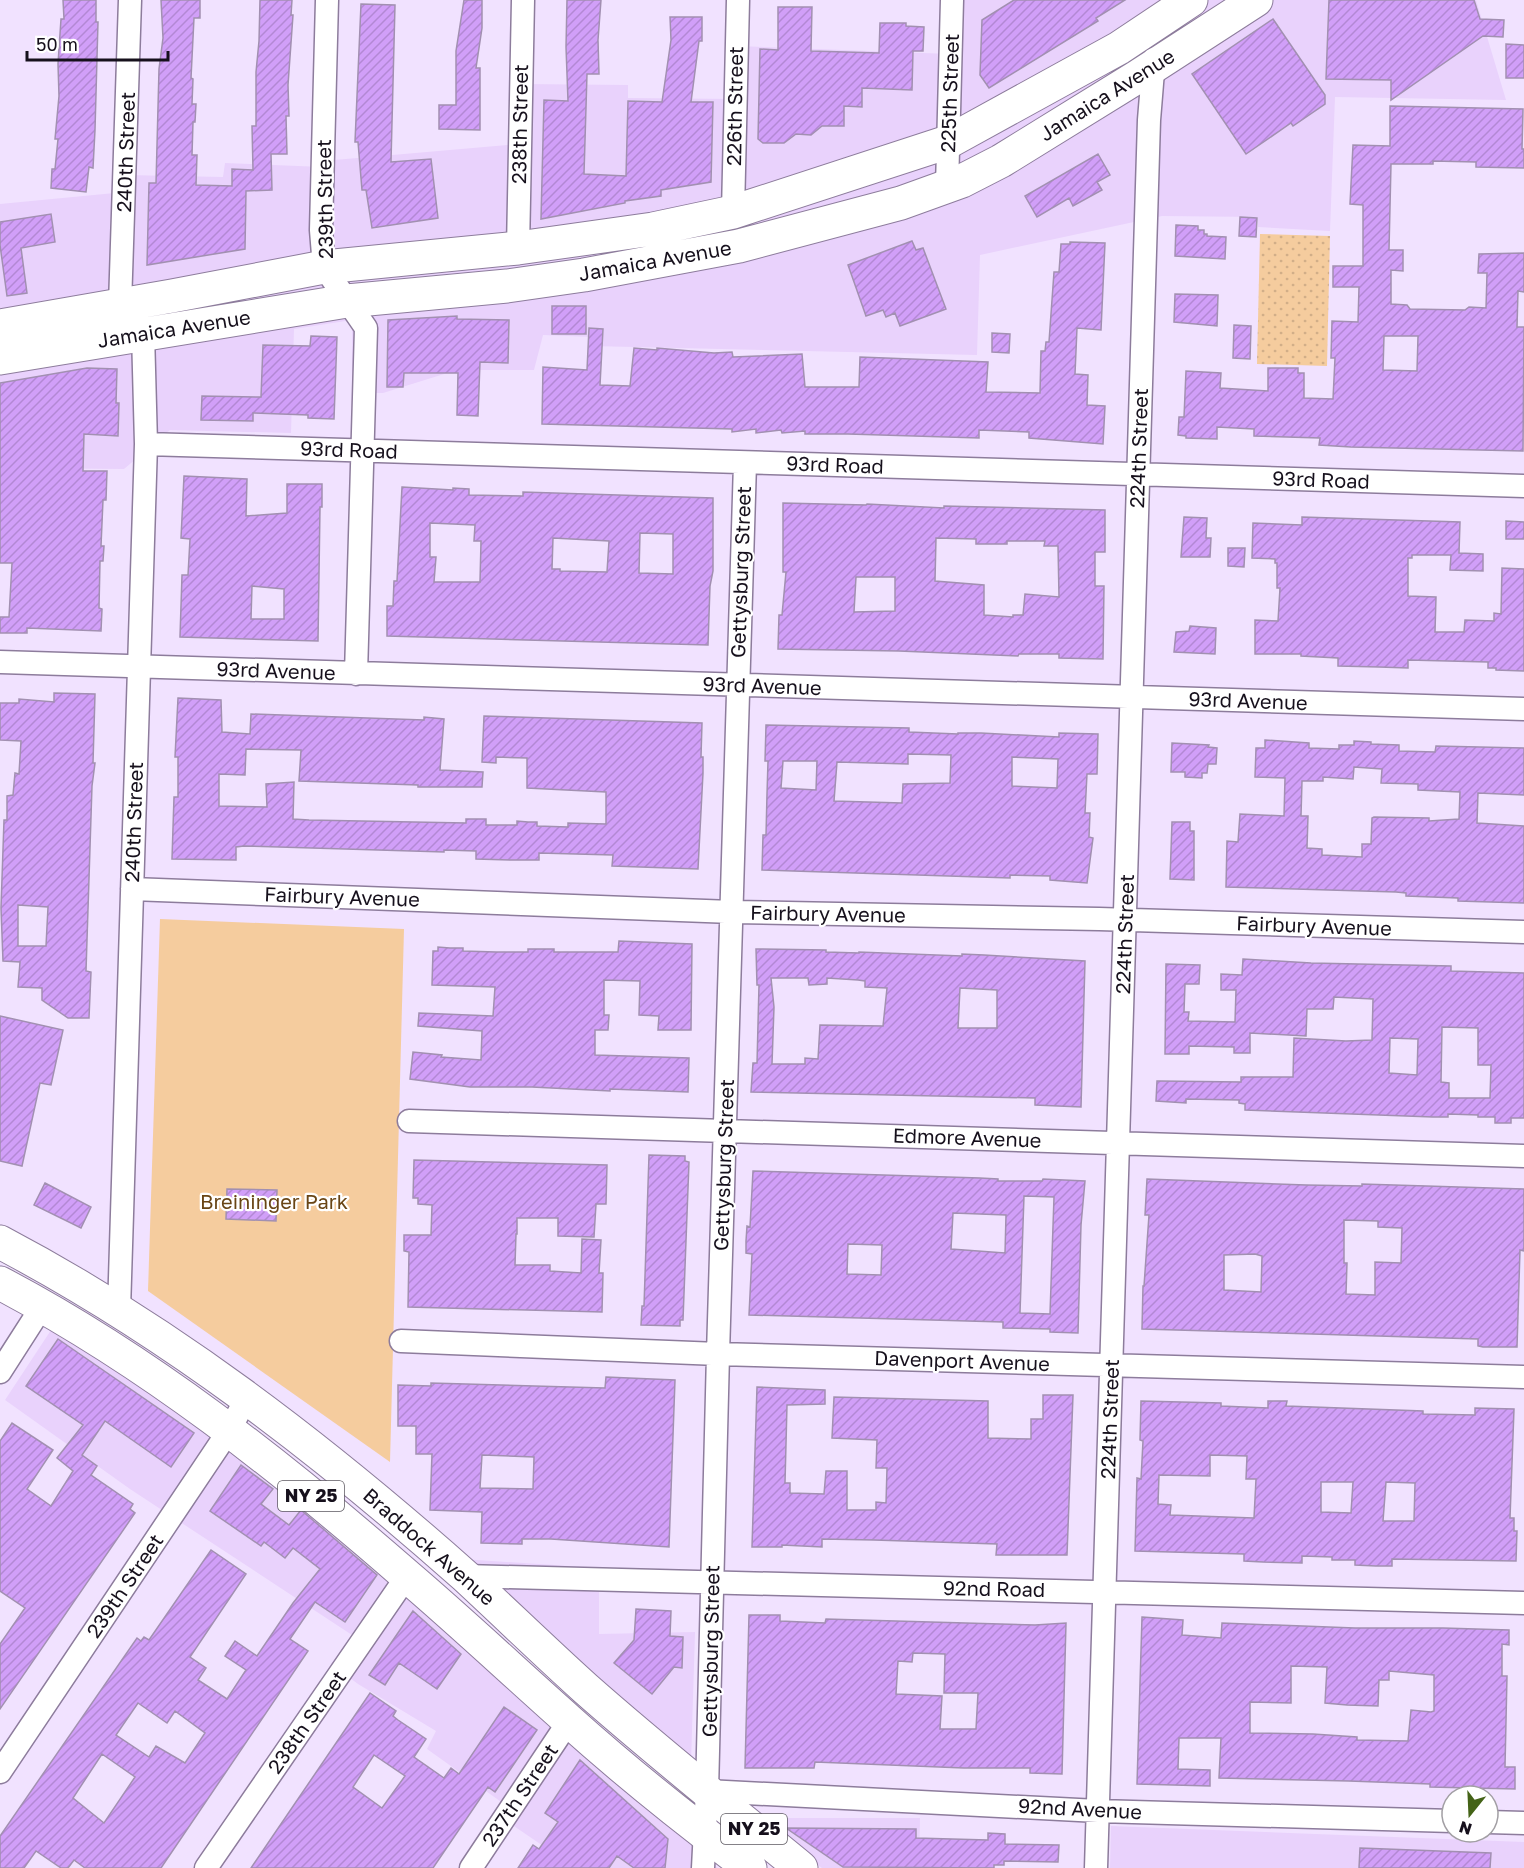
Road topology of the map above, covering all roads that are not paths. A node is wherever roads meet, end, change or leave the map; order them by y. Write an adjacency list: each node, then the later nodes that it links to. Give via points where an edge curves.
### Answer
1 (130, 0): 16 (street, 240th Street)
2 (327, 0): 14 (street, 239th Street, via 321,230)
3 (523, 0): 13 (street, 238th Street)
4 (738, 0): 12 (street, 226th Street)
5 (952, 0): 10 (street, 225th Street)
6 (1191, 0): 8 (main road, Jamaica Avenue)
7 (1256, 0): 9 (main road, Jamaica Avenue)
8 (1161, 11): 9 (street, 224th Street); 10 (main road, Jamaica Avenue, via 1119,48)
9 (1153, 67): 11 (main road, Jamaica Avenue, via 1001,161); 23 (street, 224th Street)
10 (948, 142): 11 (street, 225th Street); 12 (main road, Jamaica Avenue)
11 (947, 187): 15 (main road, Jamaica Avenue, via 740,246 518,285)
12 (733, 212): 13 (main road, Jamaica Avenue, via 653,229)
13 (518, 248): 14 (main road, Jamaica Avenue)
14 (324, 267): 15 (street, 239th Street); 16 (main road, Jamaica Avenue)
15 (347, 301): 18 (main road, Jamaica Avenue); 21 (street, 239th Street, via 366,328)
16 (120, 305): 17 (main road, Jamaica Avenue)
17 (0, 326)
18 (143, 333): 19 (main road, Jamaica Avenue); 20 (street, 240th Street)
19 (0, 358)
20 (146, 444): 21 (street, 93rd Road); 26 (street, 240th Street)
21 (364, 451): 22 (street, 93rd Road); 27 (street, 239th Street)
22 (745, 463): 23 (street, 93rd Road); 28 (street, Gettysburg Street)
23 (1138, 474): 24 (street, 93rd Road); 29 (street, 224th Street)
24 (1524, 486)
25 (0, 662): 26 (street, 93rd Avenue)
26 (138, 667): 27 (street, 93rd Avenue); 31 (street, 240th Street)
27 (356, 674): 28 (street, 93rd Avenue)
28 (738, 686): 29 (street, 93rd Avenue); 32 (street, Gettysburg Street)
29 (1132, 697): 30 (street, 93rd Avenue); 33 (street, 224th Street)
30 (1524, 709)
31 (132, 889): 32 (street, Fairbury Avenue); 42 (street, 240th Street)
32 (732, 912): 33 (street, Fairbury Avenue); 36 (street, Gettysburg Street)
33 (1125, 920): 34 (street, Fairbury Avenue); 37 (street, 224th Street)
34 (1524, 932)
35 (409, 1121): 36 (street, Edmore Avenue)
36 (724, 1131): 37 (street, Edmore Avenue); 44 (street, Gettysburg Street)
37 (1118, 1143): 38 (street, Edmore Avenue); 45 (street, 224th Street)
38 (1524, 1156)
39 (0, 1242): 42 (main road, Braddock Avenue / NY 25)
40 (0, 1282): 41 (main road, Braddock Avenue / NY 25)
41 (43, 1305): 46 (street); 49 (main road, Braddock Avenue / NY 25)
42 (119, 1310): 48 (main road, Braddock Avenue / NY 25)
43 (401, 1341): 44 (street, Davenport Avenue)
44 (718, 1354): 45 (street, Davenport Avenue); 52 (street, Gettysburg Street)
45 (1112, 1365): 47 (street, Davenport Avenue); 53 (street, 224th Street)
46 (0, 1372)
47 (1524, 1377)
48 (247, 1398): 49 (street, 239th Street); 51 (main road, Braddock Avenue / NY 25)
49 (230, 1429): 50 (main road, Braddock Avenue / NY 25); 56 (street, 239th Street)
50 (407, 1576): 55 (main road, Braddock Avenue / NY 25); 63 (street, 238th Street)
51 (464, 1576): 52 (street, 92nd Road); 57 (main road, Braddock Avenue / NY 25, via 586,1689)
52 (712, 1582): 53 (street, 92nd Road); 57 (street, Gettysburg Street)
53 (1105, 1592): 54 (street, 92nd Road); 58 (street, 224th Street)
54 (1524, 1603)
55 (569, 1721): 62 (main road, Braddock Avenue / NY 25); 64 (street, 237th Street)
56 (0, 1772)
57 (708, 1791): 58 (street, 92nd Avenue); 62 (street, Gettysburg Street); 67 (main road, Braddock Avenue / NY 25)
58 (1098, 1811): 59 (street, 92nd Avenue); 68 (street, 224th Street)
59 (1440, 1821)
60 (1500, 1822): 61 (street)
61 (1524, 1823)
62 (705, 1834): 65 (street, Gettysburg Street); 66 (main road, Braddock Avenue / NY 25)
63 (206, 1868)
64 (471, 1868)
65 (704, 1868)
66 (750, 1868)
67 (801, 1868)
68 (1096, 1868)

